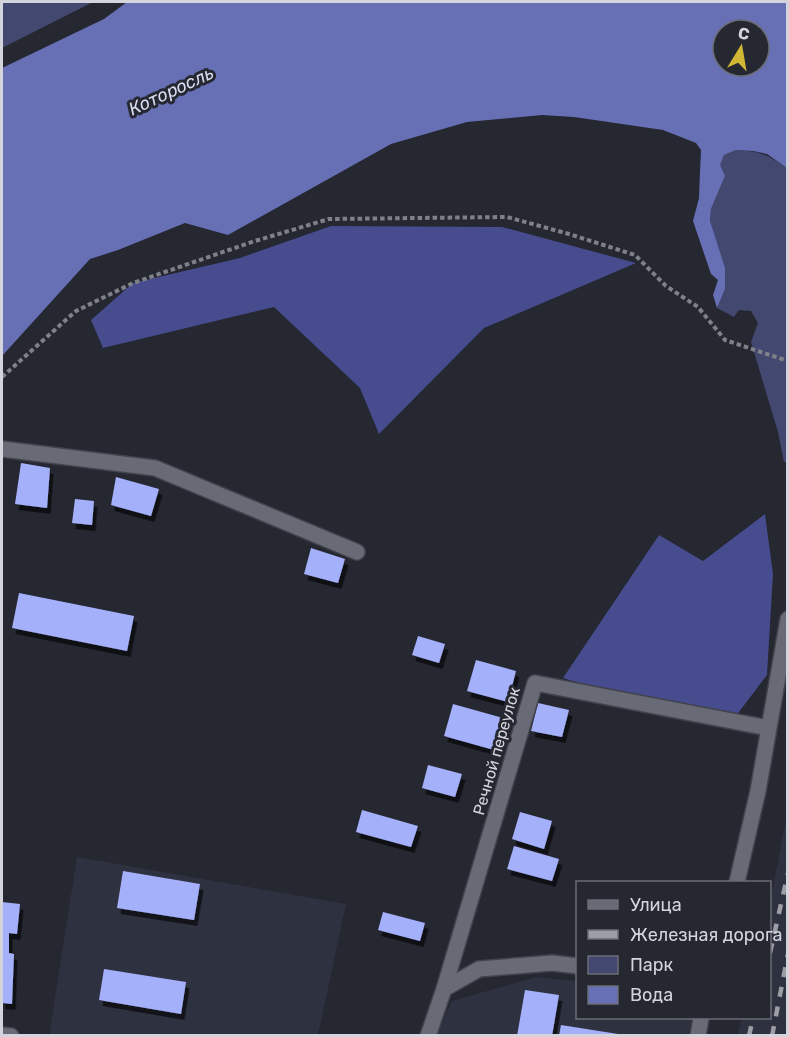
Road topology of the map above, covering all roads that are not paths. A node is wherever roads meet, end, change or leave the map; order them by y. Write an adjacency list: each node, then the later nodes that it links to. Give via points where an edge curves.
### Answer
1 (2, 449): 2 (street, via 155,468)
2 (357, 552)
3 (788, 620): 4 (street)
4 (768, 728): 5 (street); 7 (street, Речной переулок, via 535,682)
5 (737, 881)
6 (576, 966): 7 (street, via 552,963 479,969)
7 (444, 989): 11 (street)
8 (701, 1019): 12 (street)
9 (2, 1035): 10 (street)
10 (11, 1035)
11 (428, 1035)
12 (698, 1035)

